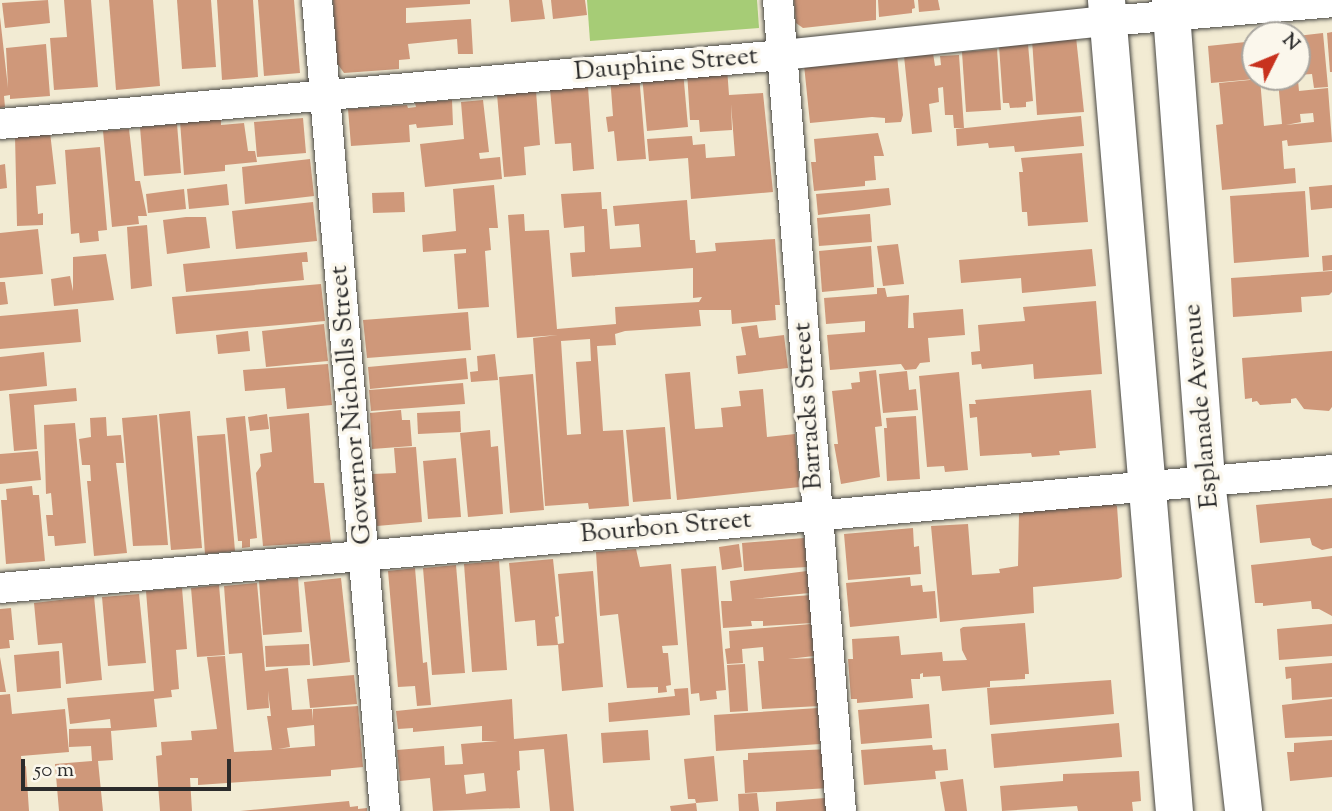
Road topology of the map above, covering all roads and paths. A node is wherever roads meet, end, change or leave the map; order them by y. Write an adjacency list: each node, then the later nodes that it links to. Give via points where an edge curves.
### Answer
1 (317, 0): 7 (street, Governor Nicholls Street)
2 (778, 0): 6 (street, Barracks Street)
3 (1332, 2): 4 (street, Dauphine Street)
4 (1171, 9): 5 (street, Dauphine Street); 10 (street, Esplanade Avenue)
5 (1107, 11): 6 (street, Dauphine Street); 11 (street)
6 (782, 55): 7 (street, Dauphine Street); 12 (street, Barracks Street)
7 (324, 96): 8 (street, Dauphine Street); 13 (street, Governor Nicholls Street)
8 (0, 124)
9 (1332, 470): 10 (street, Bourbon Street)
10 (1206, 480): 11 (street, Bourbon Street); 18 (street, Esplanade Avenue)
11 (1145, 488): 12 (street, Bourbon Street); 17 (street)
12 (817, 515): 13 (street, Bourbon Street); 16 (street, Barracks Street)
13 (366, 555): 14 (street, Bourbon Street); 15 (street, Governor Nicholls Street)
14 (0, 587)
15 (385, 811)
16 (841, 811)
17 (1174, 811)
18 (1243, 811)

